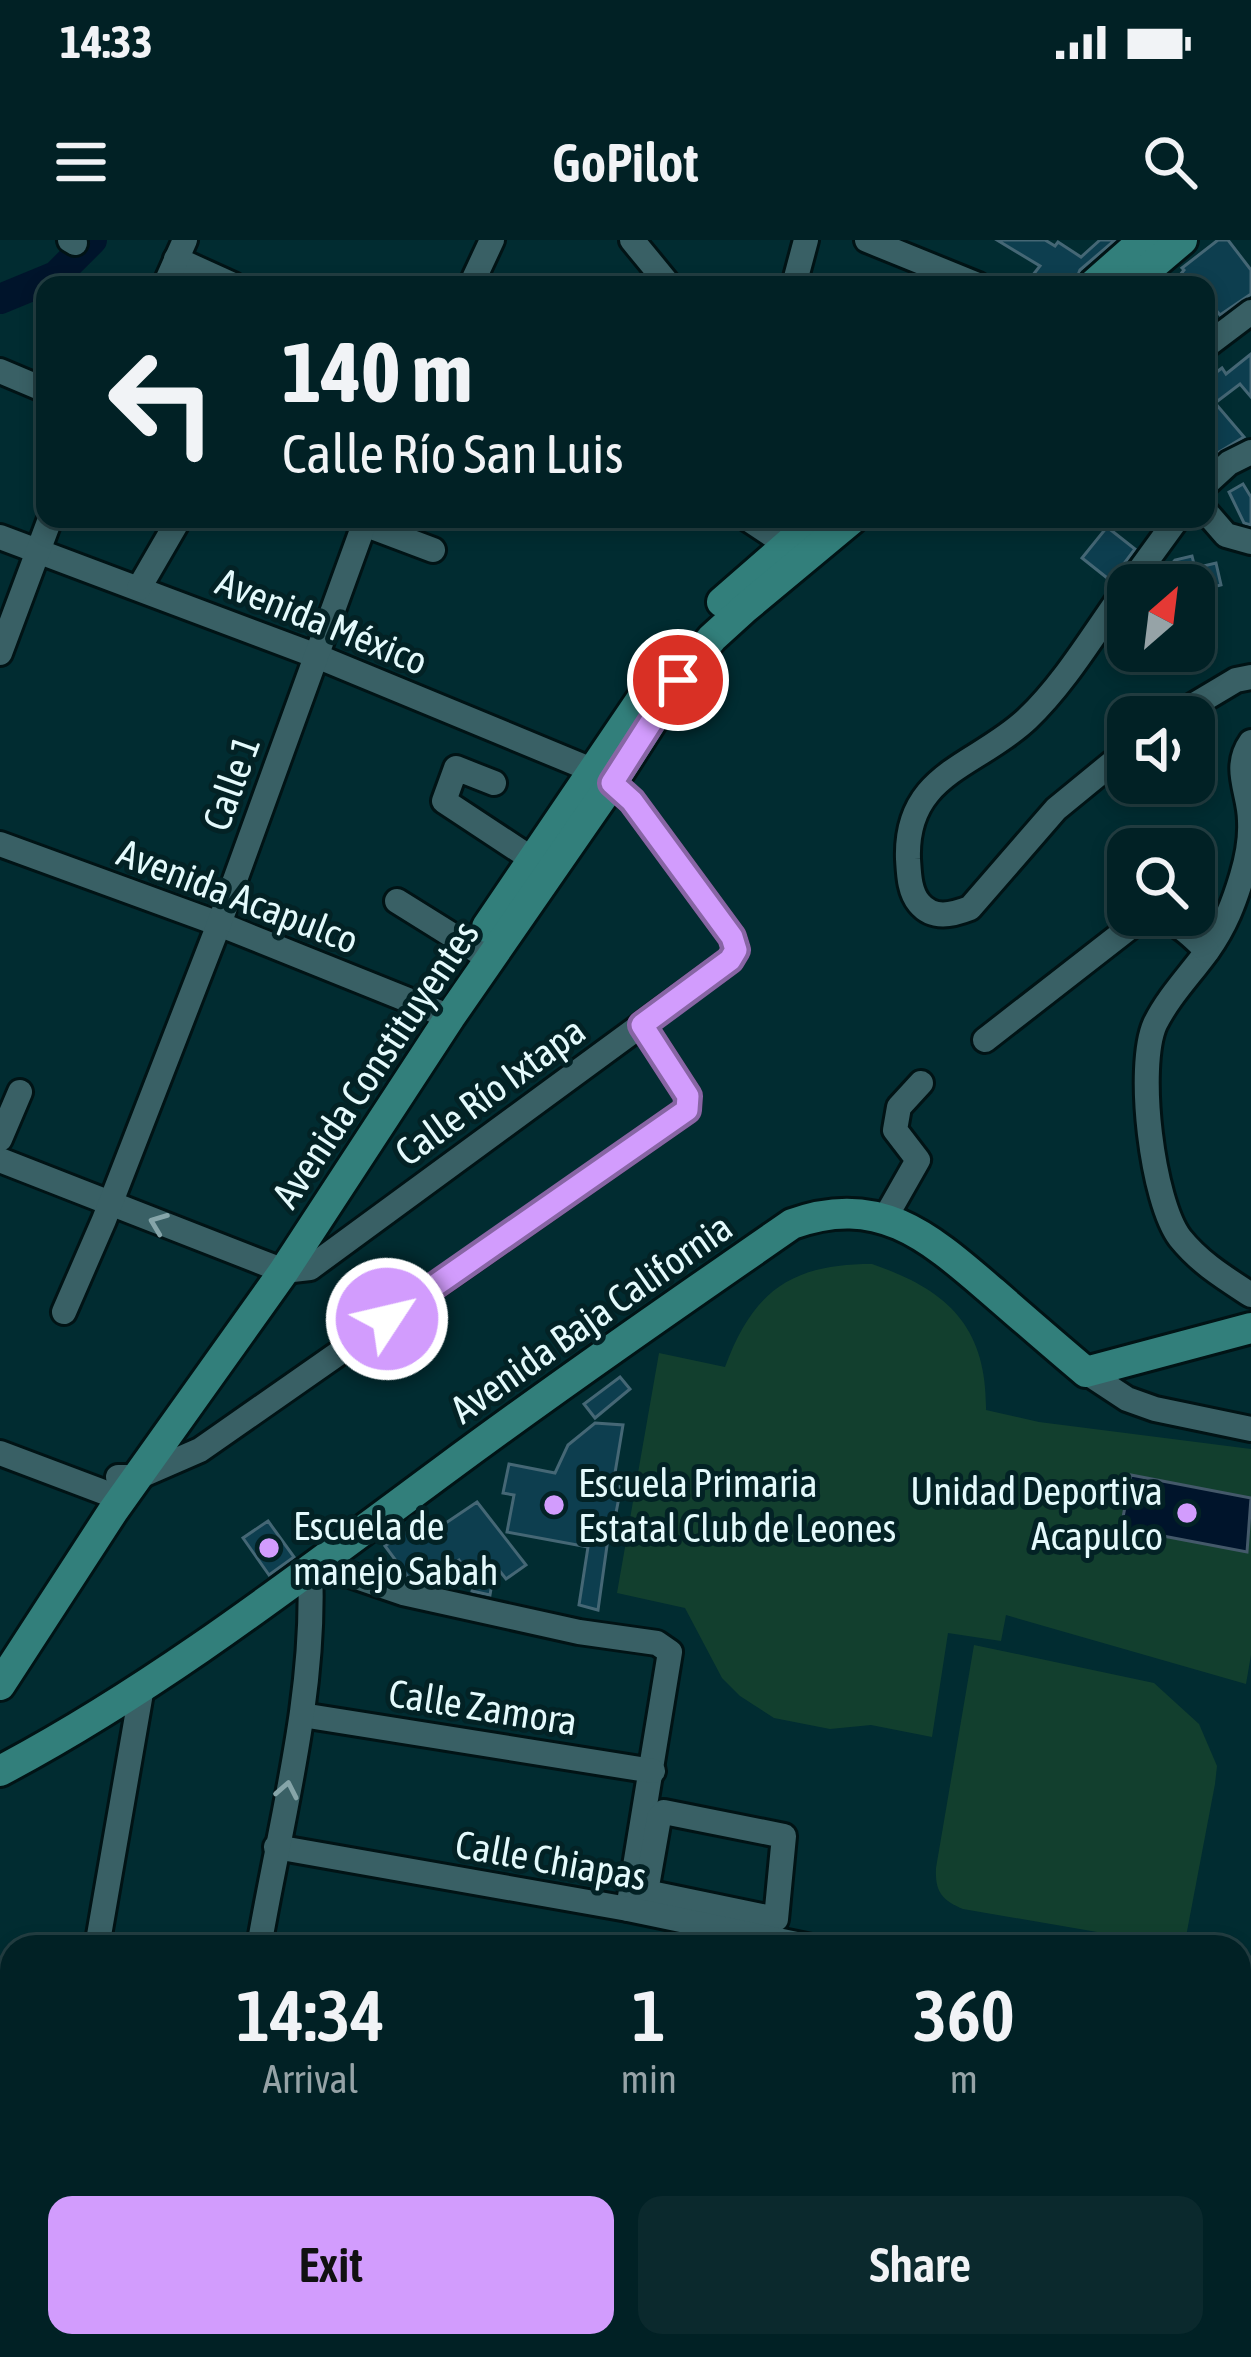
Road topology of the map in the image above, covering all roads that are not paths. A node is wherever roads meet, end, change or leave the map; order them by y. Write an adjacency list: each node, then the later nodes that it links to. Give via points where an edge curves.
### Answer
1 (492, 240): 9 (street)
2 (632, 240): 10 (street)
3 (806, 240): 11 (street)
4 (867, 240): 12 (street)
5 (1144, 240): 13 (main road)
6 (1182, 240): 14 (main road)
7 (180, 250): 8 (street)
8 (219, 276)
9 (475, 276)
10 (662, 276)
11 (796, 276)
12 (956, 276)
13 (1103, 276)
14 (1140, 276)
15 (1251, 312): 16 (street)
16 (1215, 339)
17 (0, 371): 18 (street)
18 (36, 386)
19 (1251, 452): 20 (street)
20 (1215, 476)
21 (1215, 522): 31 (street)
22 (46, 528): 33 (street)
23 (173, 528): 36 (street)
24 (362, 528): 39 (street, Calle 1)
25 (381, 528): 32 (street)
26 (762, 528): 34 (street)
27 (811, 528): 34 (main road, Avenida Constituyentes)
28 (837, 528): 34 (main road, Avenida Constituyentes)
29 (1170, 528): 35 (street)
30 (0, 537): 33 (street, Avenida México)
31 (1251, 542)
32 (433, 550)
33 (34, 551): 36 (street, Avenida México); 38 (street)
34 (797, 551): 44 (main road, Avenida Constituyentes, via 712,638)
35 (1144, 564)
36 (139, 588): 39 (street, Avenida México)
37 (1107, 613): 43 (street, via 1026,720 923,795 908,854 920,904 935,914 970,908 1056,809)
38 (0, 653)
39 (314, 655): 44 (street, Avenida México); 49 (street, Calle 1)
40 (1251, 677): 41 (street)
41 (1209, 696)
42 (1251, 742): 50 (street, via 1241,777 1251,819 1246,864 1231,914)
43 (1107, 767)
44 (602, 776): 47 (main road, Avenida Constituyentes); 53 (street, Calle Río Ixtapa, via 657,835 736,950)
45 (494, 783): 47 (street, via 456,768 444,801)
46 (0, 844): 49 (street, Avenida Acapulco)
47 (542, 865): 51 (main road, Avenida Constituyentes)
48 (397, 901): 51 (street)
49 (219, 924): 52 (street, Avenida Acapulco); 59 (street, Calle 1)
50 (1207, 952): 54 (street, via 1180,925 1143,917); 62 (street, via 1153,1030 1146,1104 1163,1201 1177,1233 1204,1264)
51 (482, 954): 52 (main road, Avenida Constituyentes)
52 (440, 1014): 61 (main road, Avenida Constituyentes)
53 (642, 1025): 61 (street, Calle Río Ixtapa, via 310,1268); 69 (street, via 688,1096 687,1110 200,1450)
54 (986, 1040)
55 (921, 1083): 60 (street, via 899,1106 895,1130 918,1160)
56 (20, 1092): 57 (street)
57 (0, 1139)
58 (0, 1160): 59 (street)
59 (110, 1204): 61 (street, one-way to 59); 63 (street, Calle 1)
60 (885, 1218): 65 (main road, Avenida Baja California, via 936,1243); 70 (main road, Avenida Baja California, via 850,1212 792,1224)
61 (276, 1267): 69 (main road, Avenida Constituyentes)
62 (1251, 1295)
63 (64, 1312)
64 (1251, 1328): 65 (main road)
65 (1086, 1372): 66 (street, Avenida Baja California, via 1127,1399)
66 (1251, 1429)
67 (0, 1453): 69 (street)
68 (0, 1468): 69 (street)
69 (116, 1494): 71 (main road, Avenida Constituyentes); 72 (main road, Avenida Constituyentes)
70 (314, 1567): 73 (main road, Avenida Baja California); 74 (street); 75 (street, via 497,1616 657,1642 671,1662)
71 (0, 1657)
72 (0, 1685)
73 (142, 1687): 76 (main road, Avenida Baja California); 80 (street)
74 (302, 1714): 75 (street, Calle Zamora); 77 (street, one-way to 74)
75 (653, 1771): 78 (street)
76 (0, 1772)
77 (276, 1847): 78 (street, Calle Chiapas); 81 (street)
78 (628, 1910): 79 (street, Calle Chiapas)
79 (774, 1929): 79 (street, via 784,1836 660,1814 646,1892); 82 (street, Calle Chiapas)
80 (99, 1935)
81 (261, 1935)
82 (786, 1935)

